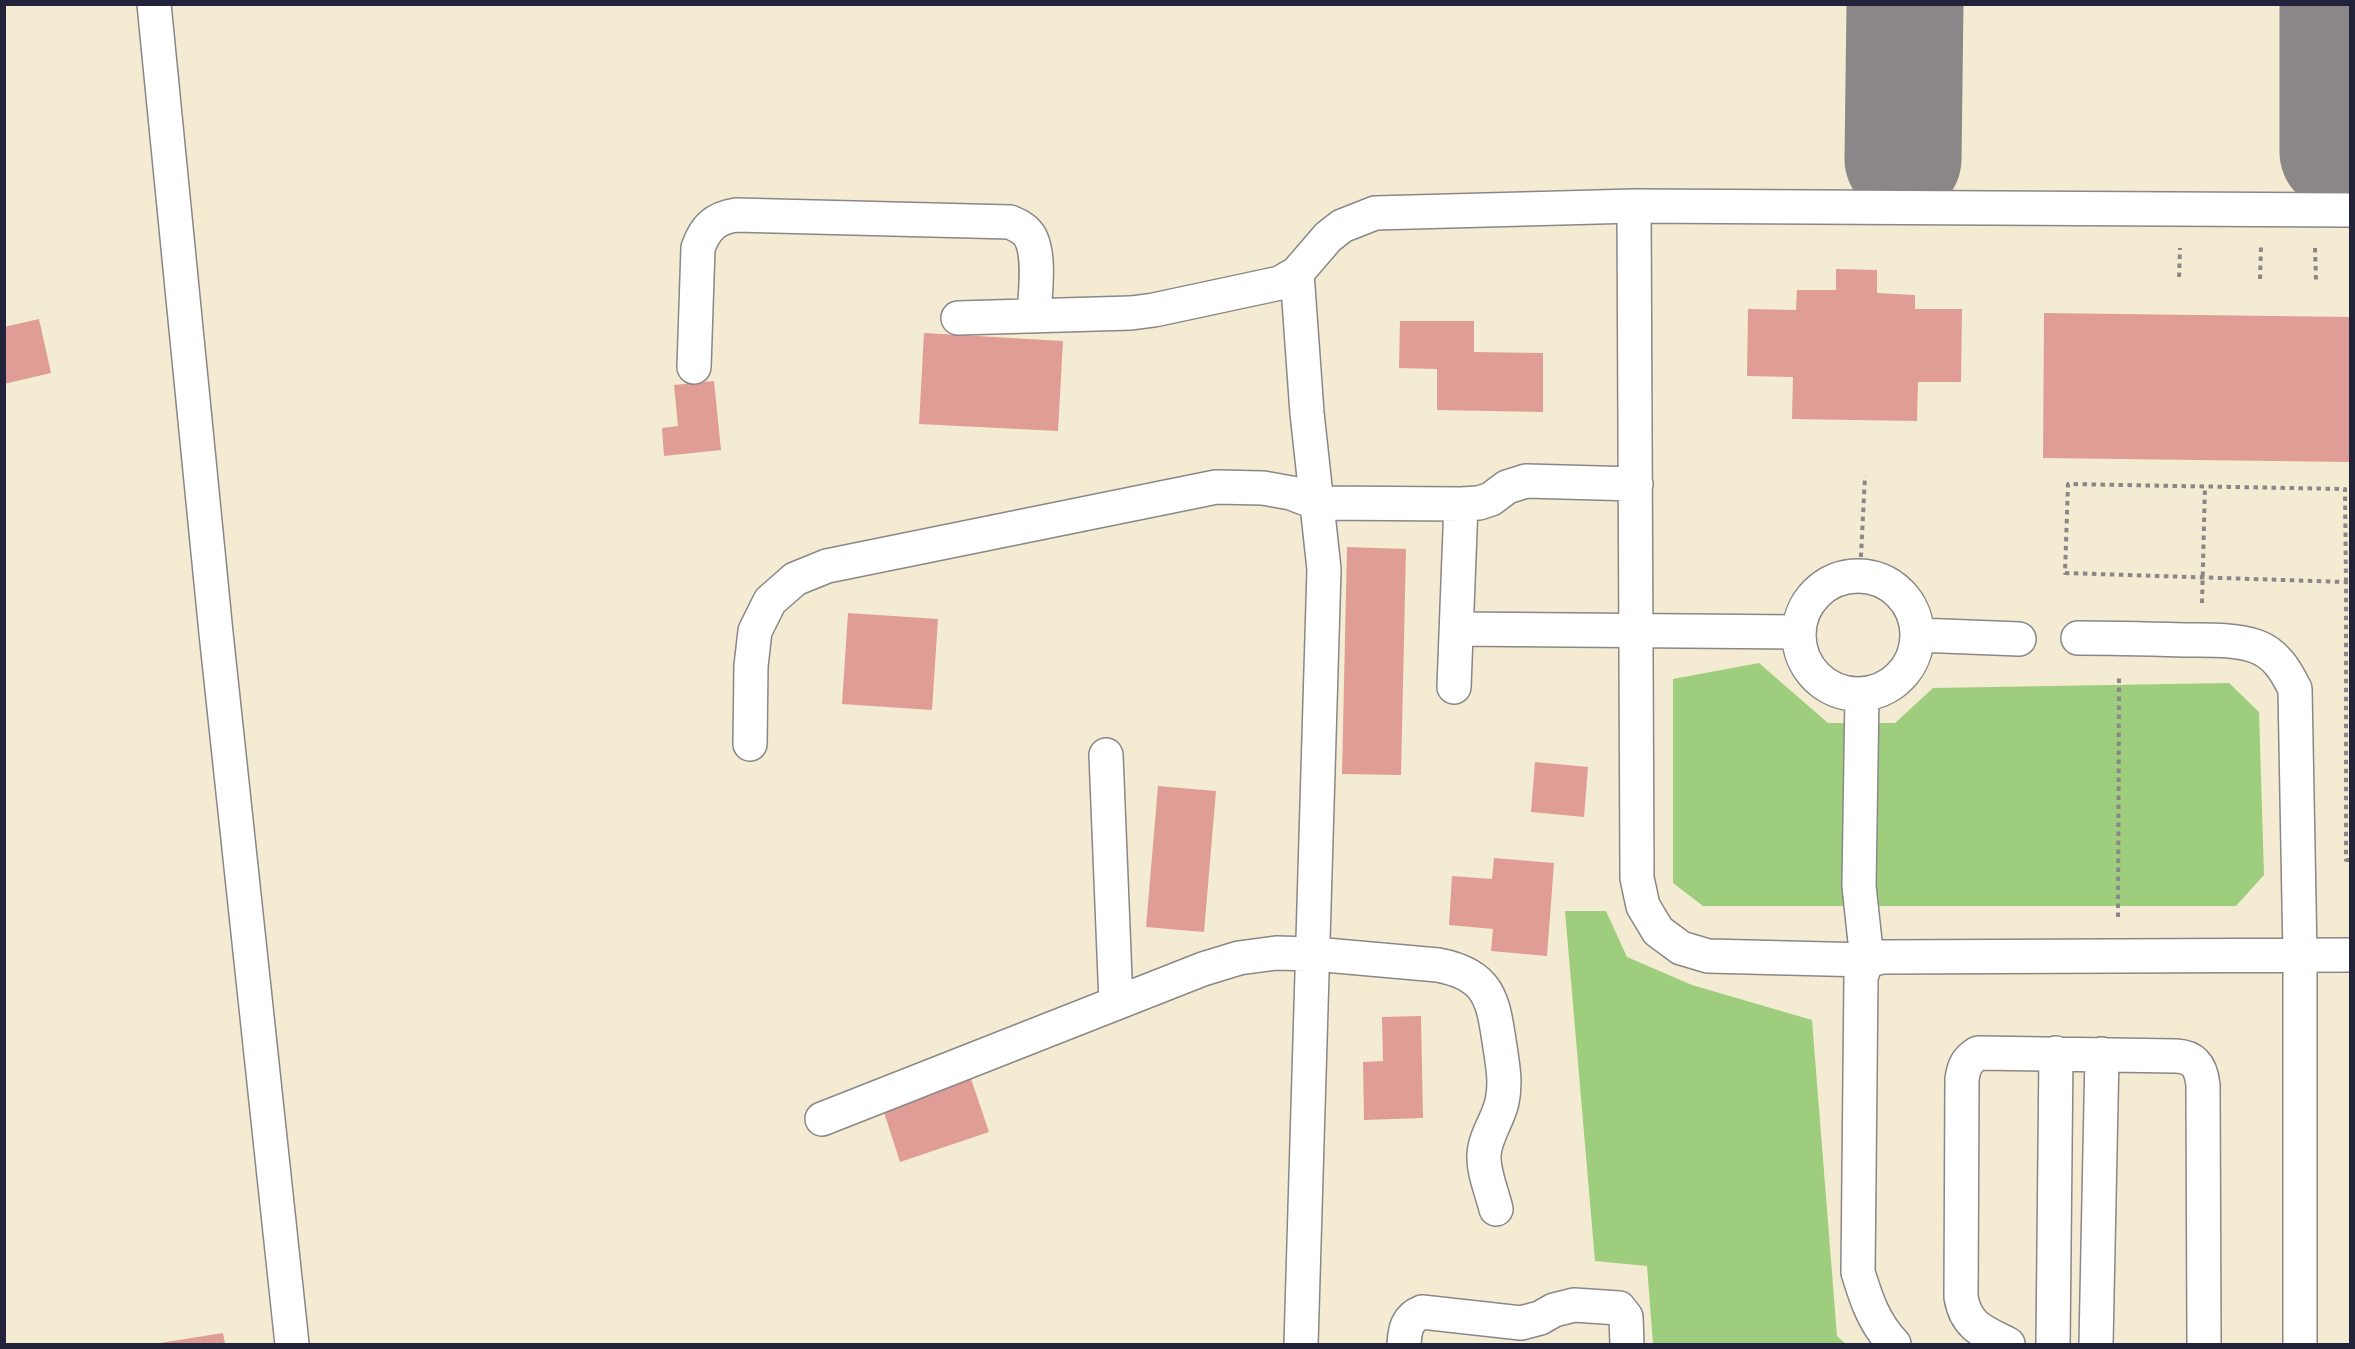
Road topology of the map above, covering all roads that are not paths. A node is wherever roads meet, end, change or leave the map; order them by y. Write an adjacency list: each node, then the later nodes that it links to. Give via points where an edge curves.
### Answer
1 (154, 4): 31 (street)
2 (1634, 206): 3 (street); 4 (street, via 1375,213 1342,226); 8 (street)
3 (2350, 210)
4 (1297, 273): 5 (street, via 1261,288 1154,310); 9 (street)
5 (1034, 316): 6 (street); 7 (street, via 1033,244 1021,227 1010,222 736,215 711,225 698,248)
6 (958, 318)
7 (694, 367)
8 (1636, 484): 10 (street, via 1526,481 1507,487 1491,499); 12 (street)
9 (1317, 503): 10 (street); 19 (street, via 1263,488 1216,487 826,566 795,579 770,601 754,632); 21 (street, via 1324,569)
10 (1461, 504): 11 (street)
11 (1456, 629): 12 (street); 17 (street)
12 (1636, 630): 13 (street); 24 (street, via 1637,878 1642,906 1658,931 1681,948 1708,956)
13 (1798, 632): 14 (street, via 1804,609 1817,591 1838,579 1860,575 1882,580 1901,593 1914,613); 18 (street, via 1802,657 1817,678 1838,691)
14 (1918, 635): 16 (street); 18 (street, via 1914,657 1902,676 1884,689)
15 (2078, 638): 23 (street, via 2236,642 2256,646 2287,671 2295,689)
16 (2019, 639)
17 (1455, 687)
18 (1862, 695): 24 (street, via 1859,886)
19 (750, 744)
20 (1106, 755): 25 (street)
21 (1314, 954): 25 (street, via 1276,952 1239,958); 29 (street, via 1456,968 1486,990 1494,1007 1504,1073 1503,1100 1484,1156); 32 (street)
22 (2350, 955): 23 (street)
23 (2300, 956): 24 (street); 40 (street)
24 (1867, 960): 35 (street, via 1861,977 1858,1272 1867,1304)
25 (1116, 1003): 28 (street)
26 (2056, 1053): 27 (street); 36 (street, via 1978,1053 1963,1068 1961,1297 1963,1309 1977,1328); 37 (street)
27 (2102, 1054): 38 (street); 39 (street, via 2188,1057 2202,1073)
28 (822, 1119)
29 (1496, 1209)
30 (1531, 1333): 33 (street, via 1512,1322 1422,1312 1408,1322); 34 (street, via 1563,1306 1596,1305 1619,1308 1626,1317)
31 (292, 1344)
32 (1302, 1344)
33 (1404, 1344)
34 (1627, 1344)
35 (1894, 1344)
36 (2008, 1344)
37 (2053, 1344)
38 (2096, 1344)
39 (2204, 1344)
40 (2300, 1344)

